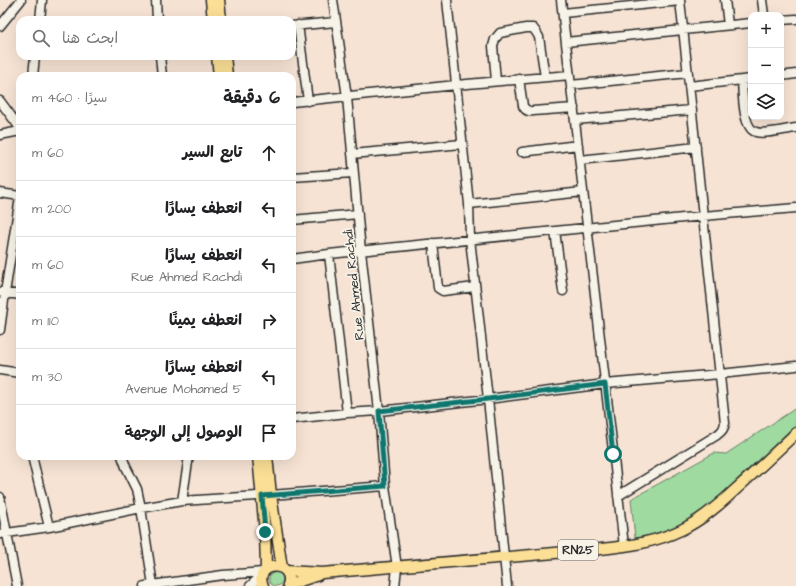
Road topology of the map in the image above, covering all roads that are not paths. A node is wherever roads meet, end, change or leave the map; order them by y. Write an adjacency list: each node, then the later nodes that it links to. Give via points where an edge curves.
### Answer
1 (21, 0): 23 (street)
2 (42, 0): 14 (street)
3 (156, 0): 15 (street)
4 (211, 0): 16 (main road)
5 (219, 0): 17 (main road)
6 (333, 0): 20 (street, Rue Ahmed Rachdi)
7 (447, 0): 45 (street)
8 (561, 0): 12 (street)
9 (680, 0): 12 (street); 25 (street)
10 (725, 0): 24 (street)
11 (762, 0): 13 (street)
12 (563, 12): 27 (street)
13 (764, 12)
14 (40, 16)
15 (157, 16)
16 (213, 16)
17 (221, 16)
18 (796, 18): 19 (street)
19 (784, 20)
20 (336, 22): 22 (street); 48 (street, Rue Ahmed Rachdi)
21 (748, 23): 24 (street)
22 (296, 25)
23 (0, 26)
24 (728, 26): 25 (street)
25 (683, 30): 27 (street); 36 (street)
26 (296, 31): 50 (street)
27 (566, 42): 38 (street)
28 (35, 60): 32 (street)
29 (160, 60): 33 (street)
30 (217, 60): 34 (main road)
31 (225, 60): 35 (main road)
32 (33, 72)
33 (162, 72)
34 (219, 72)
35 (227, 72)
36 (688, 74): 46 (street); 47 (street)
37 (796, 74): 39 (street)
38 (570, 75): 40 (street); 46 (street)
39 (784, 76)
40 (545, 77): 41 (street); 44 (street, via 539,37 533,28 526,28 500,33 495,40 493,46)
41 (519, 79): 44 (street); 52 (street, via 523,106 526,110)
42 (748, 79): 43 (street)
43 (742, 80): 47 (street); 56 (street, via 746,120 750,129 754,132 765,132)
44 (496, 81): 45 (street)
45 (456, 85): 48 (street); 59 (street)
46 (571, 85): 52 (street)
47 (689, 86): 53 (street)
48 (347, 97): 50 (street); 63 (street, Rue Ahmed Rachdi)
49 (0, 101): 55 (street)
50 (308, 101): 51 (street)
51 (296, 102)
52 (574, 108): 54 (street)
53 (692, 110): 54 (street); 61 (street)
54 (575, 120): 60 (street)
55 (16, 123)
56 (796, 128)
57 (16, 130): 58 (street)
58 (0, 135)
59 (462, 144): 63 (street); 70 (street)
60 (578, 145): 62 (street); 64 (street)
61 (696, 147): 64 (street); 73 (street)
62 (522, 152)
63 (352, 154): 65 (street, Rue Ahmed Rachdi)
64 (580, 160): 67 (street)
65 (354, 172): 66 (street); 72 (street, Rue Ahmed Rachdi)
66 (296, 177)
67 (583, 192): 70 (street); 76 (street)
68 (0, 193): 69 (street)
69 (16, 195)
70 (469, 204): 78 (street)
71 (796, 208): 73 (street)
72 (358, 214): 75 (street); 80 (street, Rue Ahmed Rachdi)
73 (703, 216): 76 (street); 91 (street)
74 (16, 217): 84 (street)
75 (296, 220)
76 (587, 228): 77 (street); 92 (street)
77 (555, 231): 78 (street); 85 (street)
78 (470, 239): 79 (street); 83 (street)
79 (434, 243): 80 (street); 83 (street, via 438,288 443,292)
80 (361, 251): 81 (street); 94 (street, Rue Ahmed Rachdi)
81 (329, 254): 82 (street); 95 (street)
82 (296, 258)
83 (475, 287): 93 (street)
84 (2, 292): 86 (street); 87 (street)
85 (563, 292)
86 (16, 294)
87 (0, 330)
88 (796, 366): 91 (street)
89 (0, 370): 90 (street)
90 (16, 372)
91 (720, 374): 92 (street); 105 (street, via 725,423 722,432)
92 (605, 384): 93 (street); 105 (street)
93 (488, 399): 94 (street); 112 (street)
94 (379, 411): 95 (street); 103 (street, Rue Ahmed Rachdi)
95 (347, 413): 96 (street)
96 (296, 419)
97 (796, 433): 111 (main road, RN25, via 723,501 694,523 666,536)
98 (33, 460): 109 (street)
99 (123, 460): 108 (street, via 137,489)
100 (188, 460): 107 (street)
101 (259, 460): 104 (main road)
102 (267, 460): 104 (main road)
103 (385, 486): 104 (street); 113 (street, Rue Ahmed Rachdi)
104 (267, 496): 107 (street); 114 (main road); 115 (main road)
105 (618, 496): 111 (street)
106 (0, 497): 110 (street)
107 (182, 501): 108 (street)
108 (141, 508): 109 (street); 119 (street)
109 (49, 527): 110 (street)
110 (4, 533): 117 (street)
111 (624, 546): 112 (main road, RN25)
112 (504, 558): 113 (main road, RN25); 124 (street)
113 (397, 567): 116 (main road, RN25); 123 (street, Rue Ahmed Rachdi)
114 (284, 569): 115 (main road, RN25, via 274,566); 116 (main road, RN25); 122 (main road, RN25, via 288,575)
115 (264, 572): 118 (street, via 223,575); 120 (street); 121 (main road, via 261,582)
116 (322, 573): 122 (main road, RN25)
117 (16, 583)
118 (192, 583): 119 (street)
119 (149, 586)
120 (250, 586)
121 (263, 586)
122 (288, 586)
123 (395, 586)
124 (507, 586)

